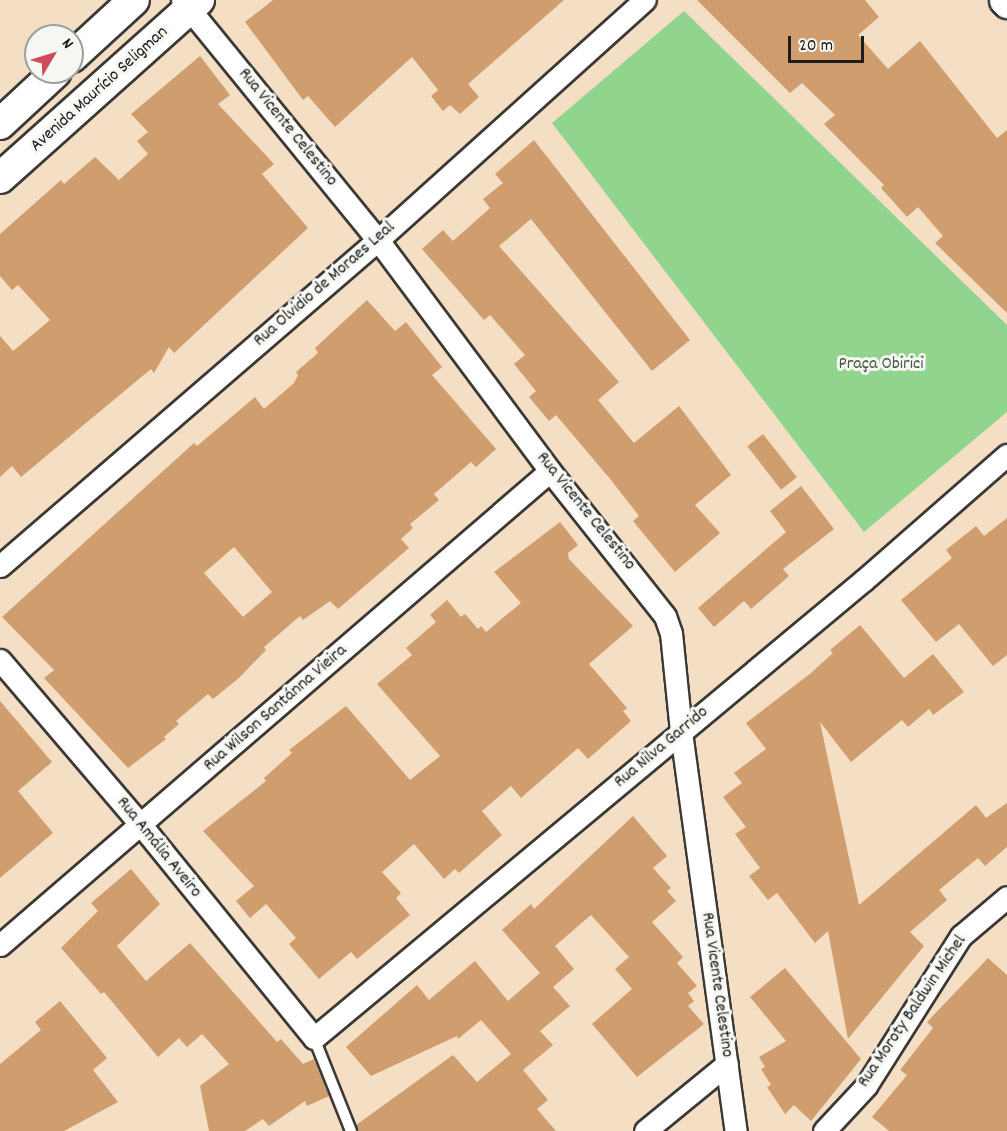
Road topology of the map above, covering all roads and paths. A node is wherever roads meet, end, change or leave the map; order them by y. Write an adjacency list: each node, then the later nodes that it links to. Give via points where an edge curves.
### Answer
1 (134, 0): 6 (main road)
2 (645, 0): 10 (street, Rua Olvidio de Moraes Leal)
3 (1003, 0): 5 (street)
4 (190, 3): 9 (main road, Avenida Maurício Seligman); 10 (street, Rua Vicente Celestino)
5 (1007, 4)
6 (84, 46)
7 (43, 84): 8 (main road)
8 (0, 124)
9 (0, 178)
10 (378, 240): 12 (street, Rua Vicente Celestino); 13 (street, Rua Olvidio de Moraes Leal)
11 (1007, 455): 15 (street, Rua Nilva Garrido)
12 (550, 471): 15 (street, Rua Vicente Celestino, via 665,616 672,633); 16 (street, Rua Wilson Santánna Vieira)
13 (0, 566)
14 (0, 660): 16 (street, Rua Amália Aveiro)
15 (681, 732): 19 (street, Rua Nilva Garrido); 20 (street, Rua Vicente Celestino)
16 (141, 825): 18 (street, Rua Wilson Santánna Vieira); 19 (street, Rua Amália Aveiro)
17 (1007, 897): 24 (street, Rua Moroty Baldwin Michel, via 961,936 866,1086)
18 (0, 945)
19 (314, 1038): 21 (lane)
20 (727, 1064): 22 (street); 23 (street, Rua Vicente Celestino)
21 (351, 1131)
22 (645, 1131)
23 (736, 1131)
24 (824, 1131)

